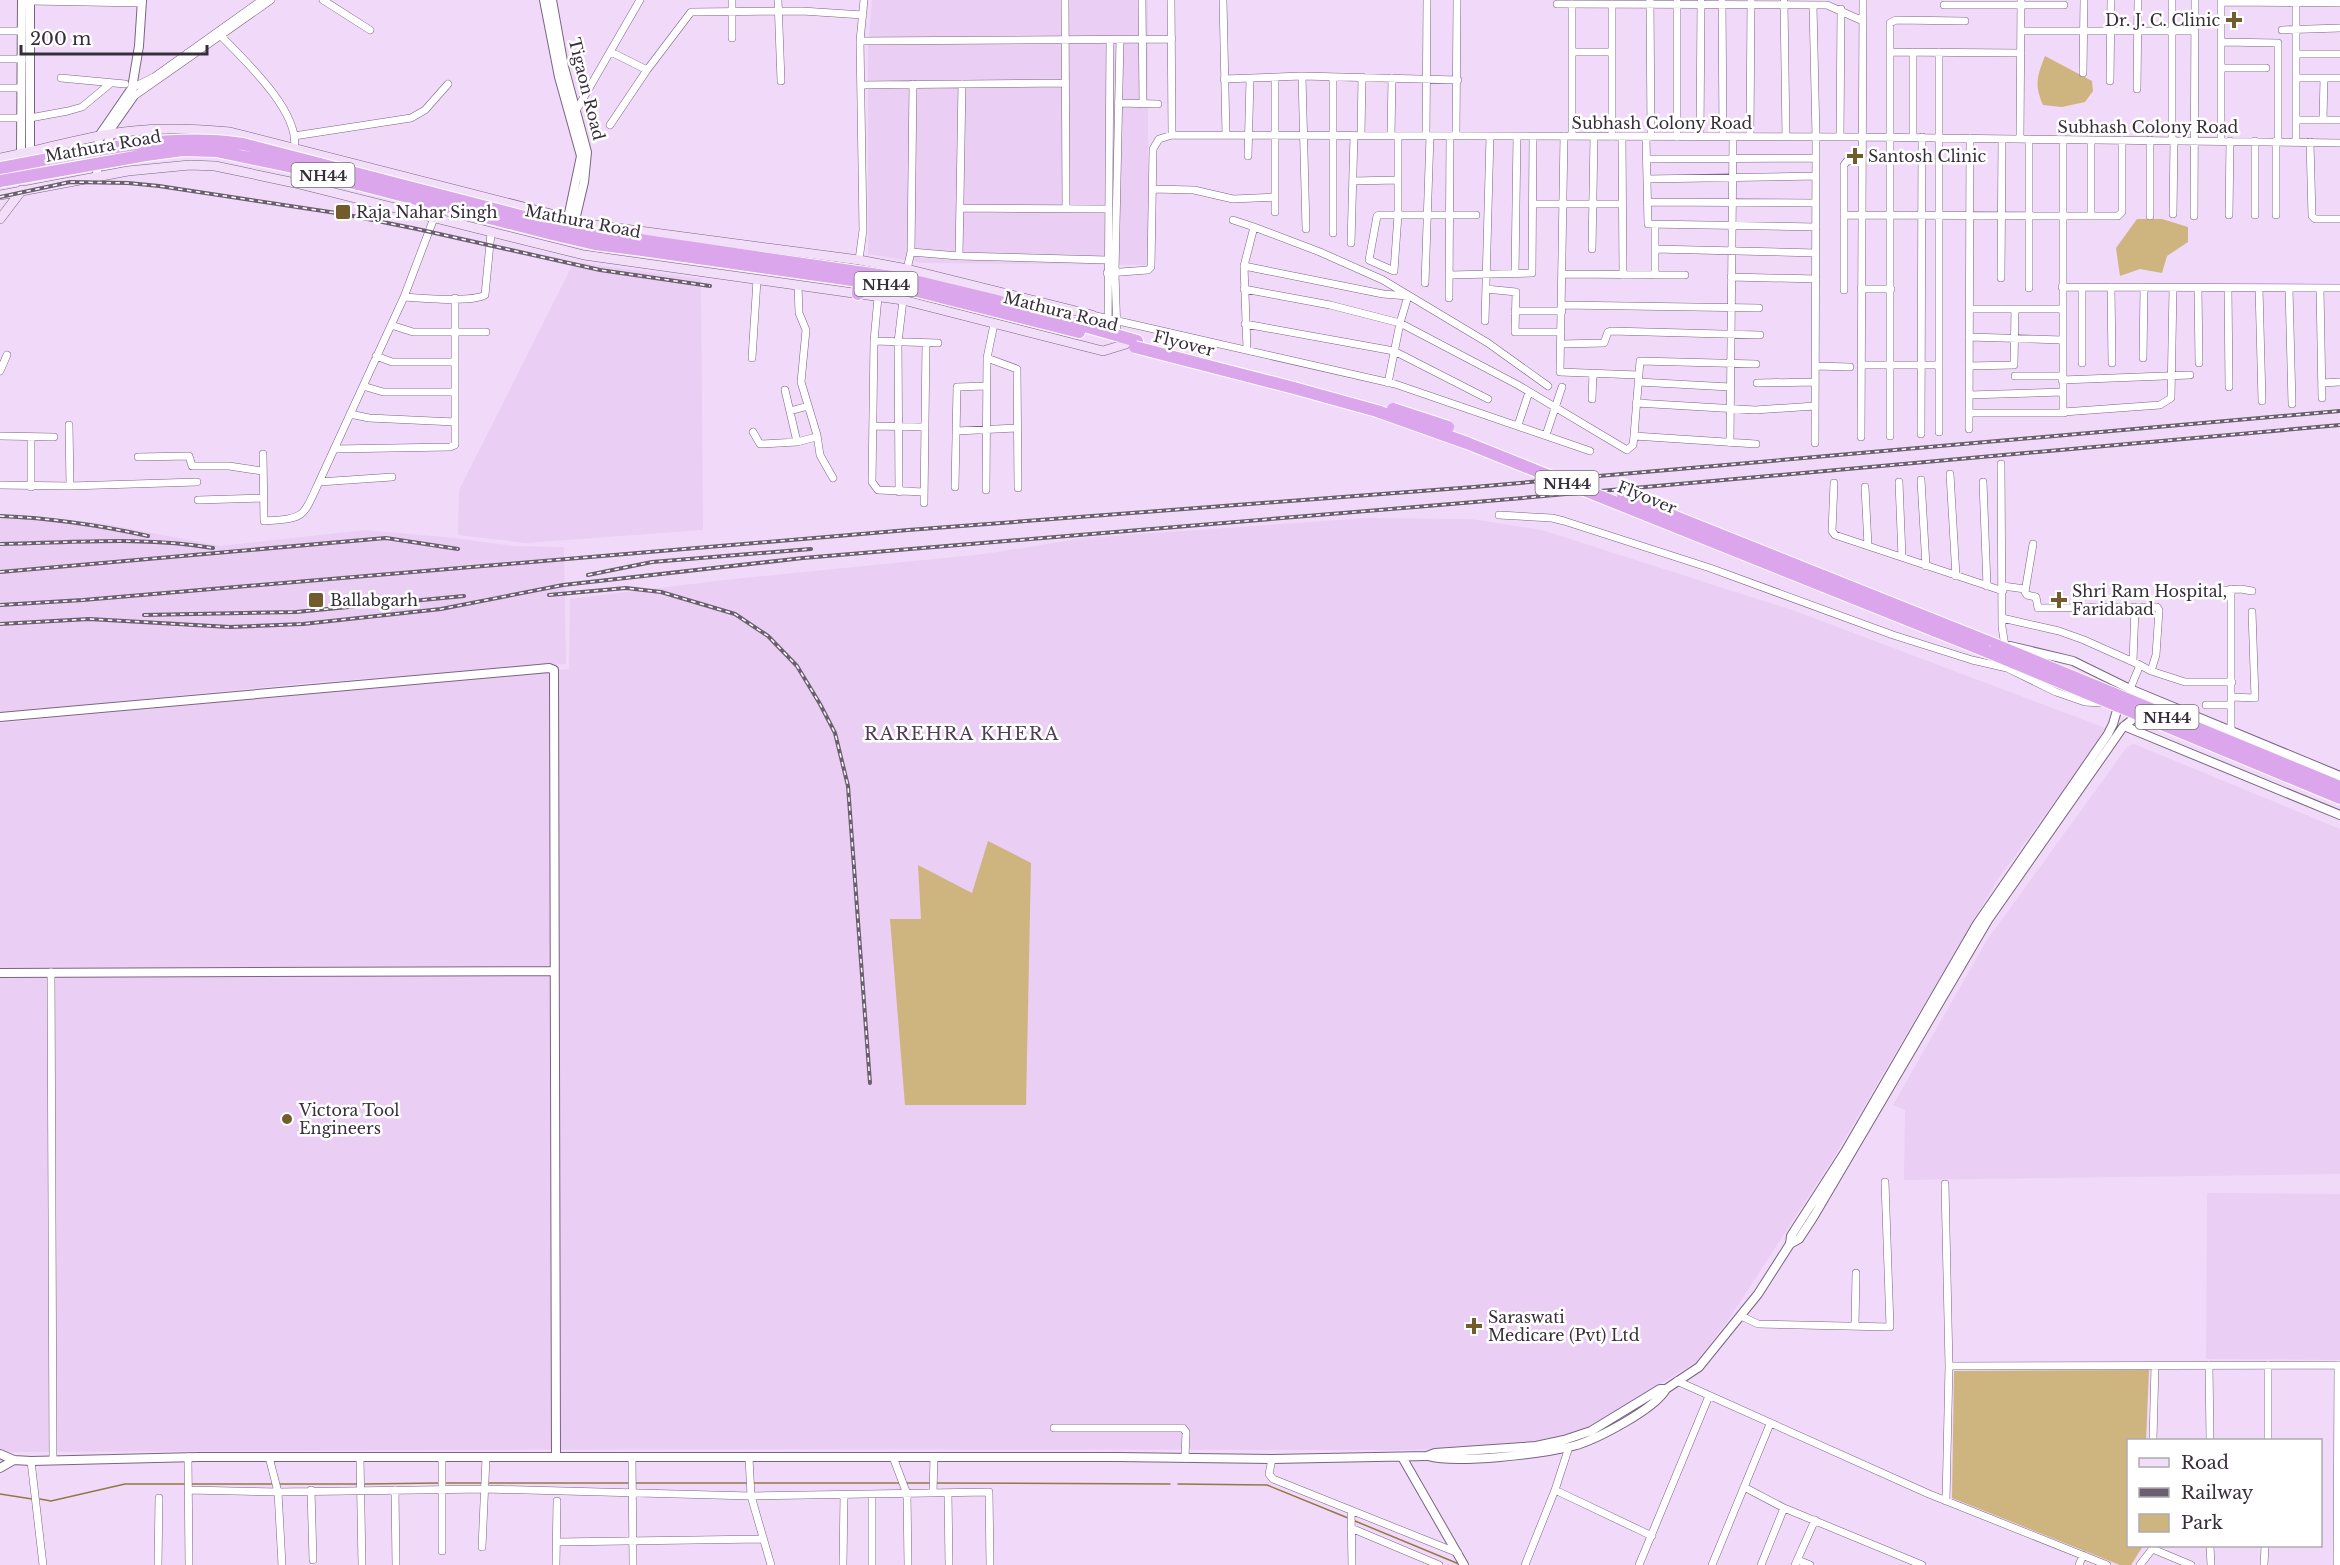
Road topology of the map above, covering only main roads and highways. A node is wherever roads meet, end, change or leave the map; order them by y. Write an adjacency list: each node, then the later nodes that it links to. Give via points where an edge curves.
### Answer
1 (56, 146): 2 (main road); 6 (main road); 11 (main road, via 133,131 231,132 571,219)
2 (26, 153): 3 (main road); 7 (main road, via 25,184)
3 (0, 158)
4 (0, 168): 10 (highway, Mathura Road / NH44, bridge, via 155,141 211,139)
5 (0, 181): 10 (highway, Mathura Road / NH44, bridge, via 146,155 216,151 595,244)
6 (62, 183): 7 (main road); 13 (main road, via 128,171 190,165 222,167 584,255)
7 (18, 194): 8 (main road); 9 (main road)
8 (0, 197)
9 (0, 219)
10 (641, 245): 11 (highway, Mathura Road / NH44)
11 (861, 271): 12 (highway, Mathura Road / NH44); 12 (main road, via 908,269); 13 (highway); 15 (highway, Mathura Road / NH44, via 901,286)
12 (923, 278): 14 (highway, Mathura Road / NH44); 14 (main road, via 1092,315)
13 (858, 294): 15 (main road, via 903,300 1102,351)
14 (1109, 332): 15 (highway, Flyover / NH44)
15 (1133, 344): 16 (highway, Flyover / NH44, bridge, via 1411,414)
16 (1993, 646): 17 (highway, NH44); 18 (highway, Flyover / NH44, via 2114,705)
17 (2340, 787)
18 (2340, 798)

